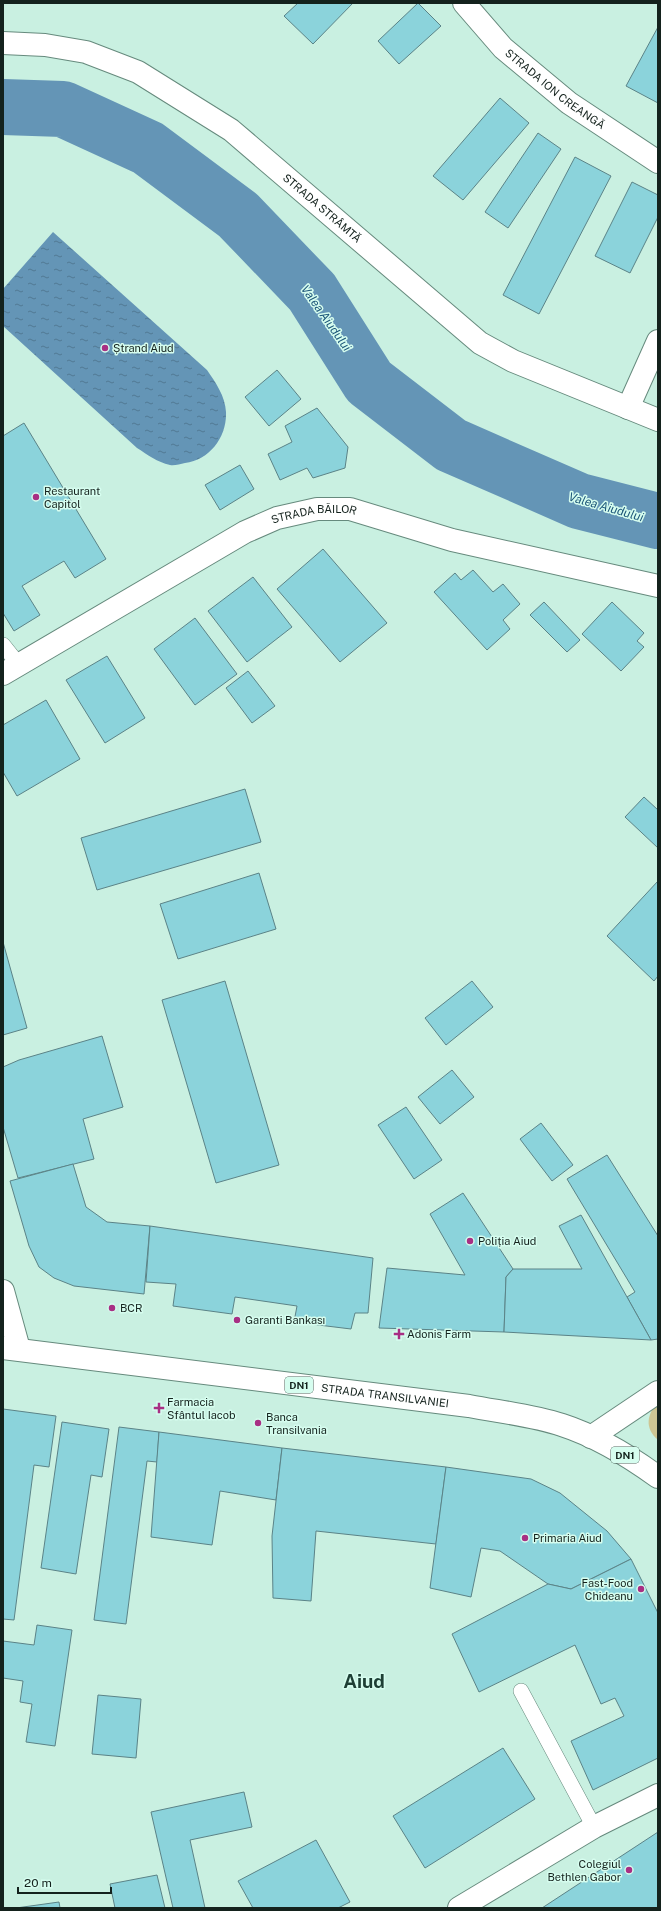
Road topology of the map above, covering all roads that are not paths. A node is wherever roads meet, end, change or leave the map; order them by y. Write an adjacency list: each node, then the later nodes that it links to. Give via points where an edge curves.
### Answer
1 (464, 3): 3 (street, STRADA ION CREANGĂ, via 503,48 557,93)
2 (3, 43): 5 (street, STRADA STRÂMTĂ, via 45,45 86,52 138,72 231,130 480,343 513,361)
3 (658, 162)
4 (658, 340): 5 (street)
5 (628, 408): 6 (street, STRADA STRÂMTĂ)
6 (658, 420)
7 (658, 586): 9 (street, STRADA BĂILOR, via 452,540 350,510 317,510 277,518 245,532)
8 (3, 645): 9 (lane)
9 (11, 669)
10 (3, 1291): 11 (street)
11 (11, 1349): 13 (street, STRADA TRANSILVANIEI / DN1, via 469,1406 536,1418)
12 (658, 1392): 13 (street)
13 (591, 1436): 14 (street, STRADA TRANSILVANIEI / DN1, via 638,1462)
14 (658, 1477)
15 (521, 1691): 17 (lane)
16 (658, 1795): 17 (street)
17 (594, 1827): 18 (street)
18 (459, 1908)

